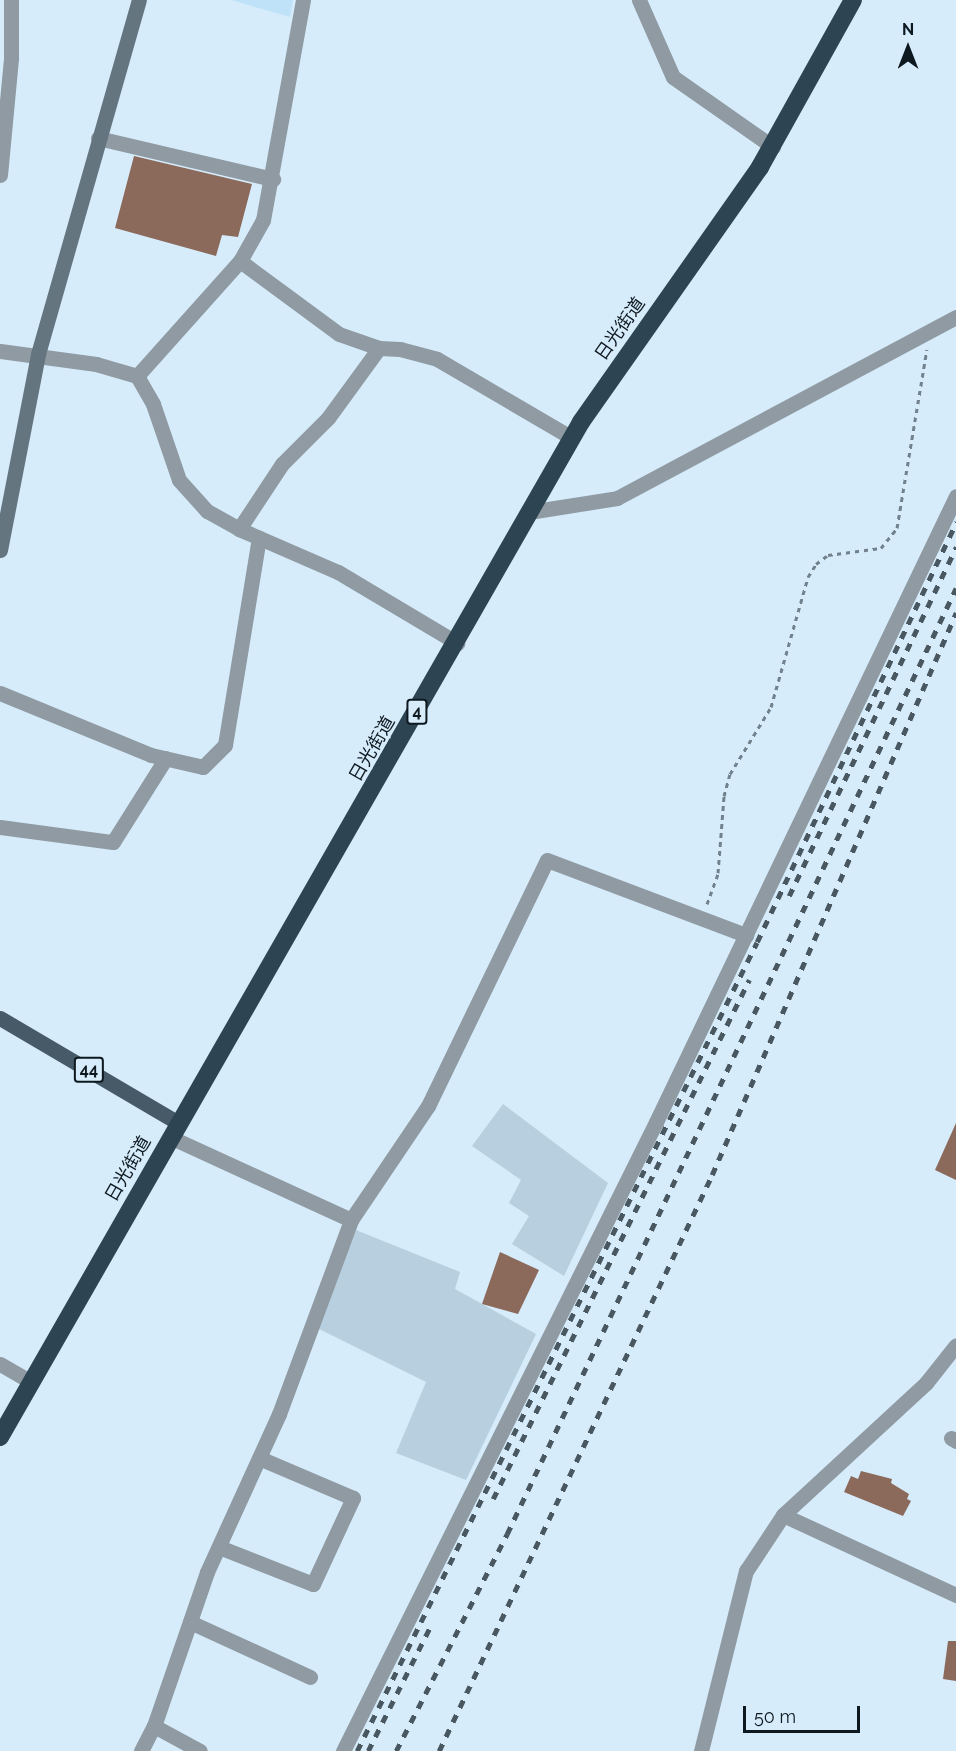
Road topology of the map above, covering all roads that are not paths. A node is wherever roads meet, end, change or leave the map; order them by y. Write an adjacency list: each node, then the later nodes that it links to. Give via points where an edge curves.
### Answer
1 (11, 0): 8 (street, via 11,58)
2 (139, 0): 6 (street)
3 (303, 0): 9 (street)
4 (639, 0): 7 (street, via 673,77)
5 (853, 0): 7 (highway, 日光街道 / 4)
6 (98, 138): 9 (street); 14 (street)
7 (773, 147): 16 (highway, 日光街道 / 4, via 723,225 639,335)
8 (0, 174)
9 (273, 179): 10 (street, via 263,220)
10 (240, 261): 12 (street, via 339,334); 15 (street)
11 (956, 317): 18 (street, via 617,498)
12 (379, 348): 16 (street, via 437,359); 19 (street, via 328,418 282,464)
13 (0, 351): 14 (street)
14 (38, 354): 15 (street); 21 (street)
15 (137, 376): 19 (street, via 153,404 184,488 207,511)
16 (572, 438): 18 (highway, 日光街道 / 4)
17 (956, 496): 26 (street)
18 (529, 512): 22 (highway, 日光街道 / 4)
19 (239, 529): 20 (street)
20 (259, 538): 22 (street, via 346,576); 24 (street, via 225,745 203,768)
21 (0, 550)
22 (457, 643): 28 (highway, 日光街道 / 4, via 248,1010)
23 (0, 693): 24 (street)
24 (166, 758): 25 (street, via 113,842)
25 (0, 827)
26 (746, 935): 29 (street, via 547,860 428,1106); 43 (street)
27 (0, 1018): 28 (main road, 44)
28 (174, 1130): 29 (street); 32 (highway, 日光街道 / 4)
29 (351, 1220): 34 (street)
30 (956, 1345): 35 (street, via 926,1383)
31 (0, 1364): 32 (street)
32 (31, 1383): 33 (highway, 日光街道 / 4)
33 (0, 1437)
34 (259, 1458): 36 (street); 36 (street, via 353,1498 313,1584)
35 (783, 1515): 37 (street); 44 (street, via 746,1571)
36 (219, 1547): 38 (street)
37 (956, 1595)
38 (190, 1622): 39 (street); 40 (street)
39 (310, 1677)
40 (154, 1726): 41 (street); 42 (street)
41 (141, 1751)
42 (200, 1751)
43 (343, 1751)
44 (701, 1751)

